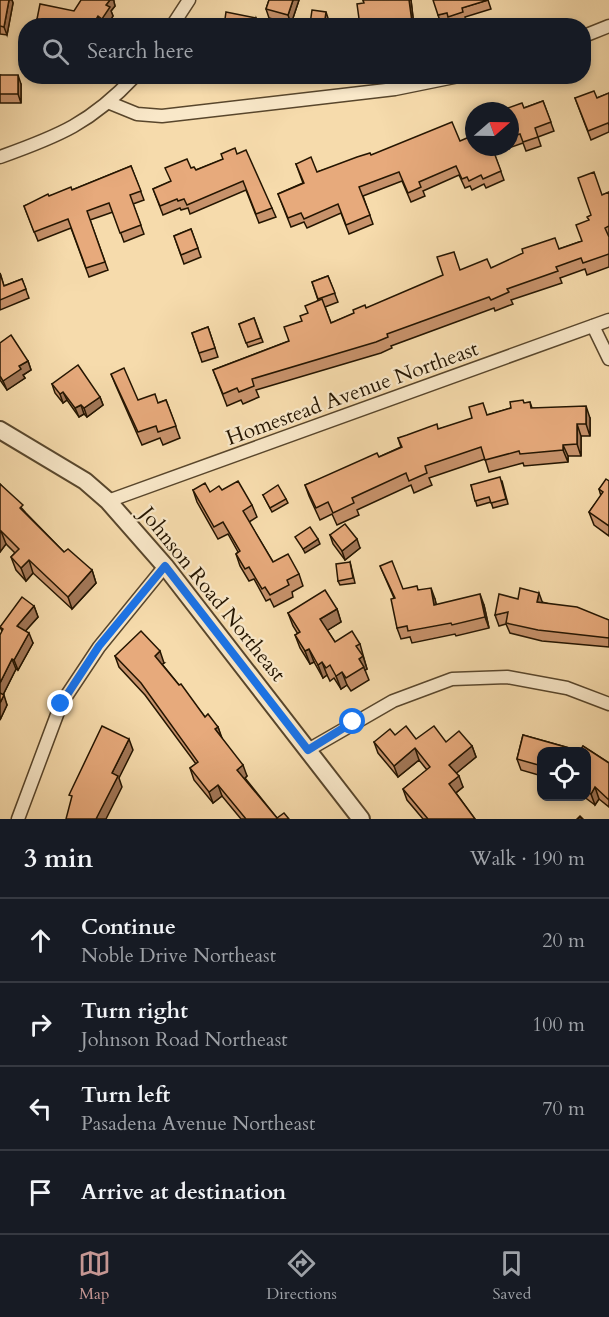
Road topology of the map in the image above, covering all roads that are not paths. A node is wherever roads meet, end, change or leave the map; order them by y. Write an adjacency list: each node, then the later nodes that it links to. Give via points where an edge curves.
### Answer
1 (189, 0): 2 (street)
2 (177, 18)
3 (609, 26): 4 (street)
4 (591, 33)
5 (128, 84): 7 (street)
6 (420, 84): 7 (street, via 162,116 137,114)
7 (110, 103): 8 (street, via 56,137)
8 (0, 157)
9 (609, 320): 10 (street, Homestead Avenue Northeast)
10 (593, 326): 11 (street); 13 (street, Homestead Avenue Northeast)
11 (609, 359)
12 (0, 430): 13 (street, Johnson Road Northeast, via 85,481)
13 (108, 501): 14 (street, Johnson Road Northeast)
14 (165, 566): 16 (street, Johnson Road Northeast); 17 (street, via 99,646 61,704)
15 (609, 704): 16 (street, via 567,688 507,677 452,679 393,701)
16 (308, 750): 18 (street, Johnson Road Northeast)
17 (18, 819)
18 (361, 819)

